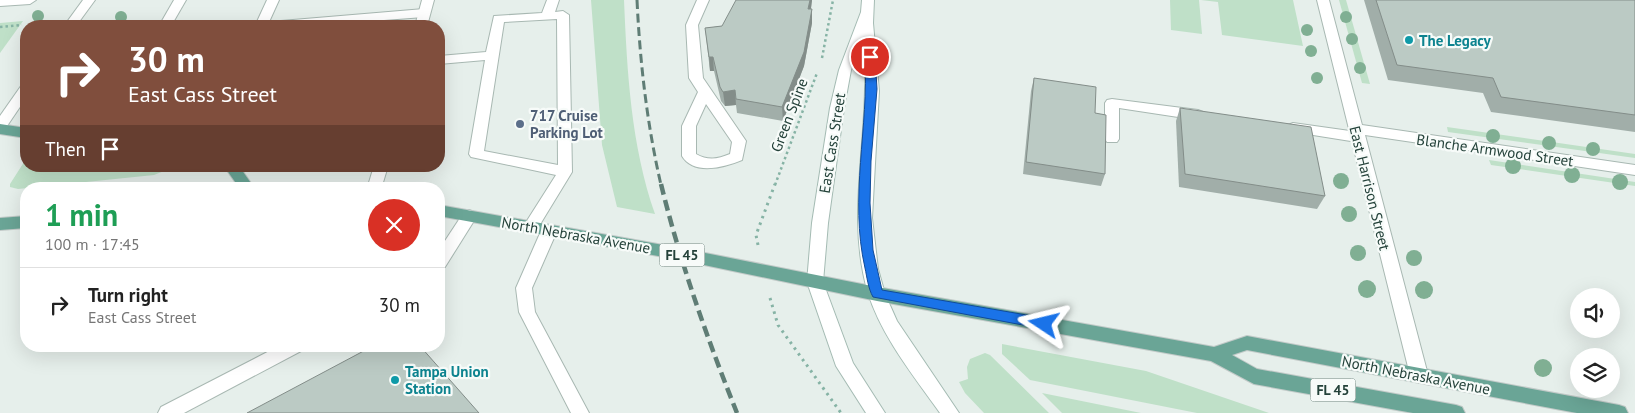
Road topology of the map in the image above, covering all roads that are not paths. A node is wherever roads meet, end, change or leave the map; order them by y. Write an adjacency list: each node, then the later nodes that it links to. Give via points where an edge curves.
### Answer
1 (30, 0): 9 (main road)
2 (89, 0): 13 (main road)
3 (180, 0): 14 (main road)
4 (273, 0): 15 (main road)
5 (428, 0): 11 (main road)
6 (552, 0): 12 (main road)
7 (703, 0): 20 (main road, via 692,25 696,78)
8 (1323, 0): 26 (main road, East Harrison Street)
9 (0, 2)
10 (867, 5): 37 (main road, East Cass Street, via 845,70 837,108); 38 (main road, East Cass Street, via 872,89 864,203 867,250)
11 (424, 13): 16 (main road); 17 (main road)
12 (547, 16): 18 (main road, via 498,19); 29 (main road, via 563,15)
13 (74, 20)
14 (168, 20)
15 (264, 20)
16 (387, 20)
17 (422, 20)
18 (493, 54): 19 (main road); 29 (main road, via 476,154)
19 (445, 59)
20 (704, 92): 20 (main road, via 739,141 737,157 720,164 700,163 689,156 689,126)
21 (20, 98): 24 (main road)
22 (1208, 116): 27 (main road, via 1112,103)
23 (1275, 126): 26 (main road, Blanche Armwood Street)
24 (0, 127): 25 (main road)
25 (20, 132)
26 (1356, 133): 28 (main road, Blanche Armwood Street); 41 (main road, East Harrison Street)
27 (1112, 139)
28 (1635, 170)
29 (565, 172): 34 (main road)
30 (445, 211): 31 (main road, North Nebraska Avenue / FL 45)
31 (468, 216): 34 (main road, North Nebraska Avenue / FL 45); 36 (main road)
32 (20, 222): 33 (main road)
33 (0, 224)
34 (531, 228): 35 (main road, North Nebraska Avenue / FL 45)
35 (549, 231): 37 (main road, North Nebraska Avenue / FL 45); 43 (main road, via 524,288 527,312)
36 (445, 252)
37 (815, 282): 38 (main road, North Nebraska Avenue / FL 45); 44 (main road, via 845,366)
38 (877, 294): 40 (main road, North Nebraska Avenue / FL 45); 45 (main road, East Cass Street, via 891,324)
39 (284, 352): 42 (main road)
40 (1214, 354): 41 (main road, North Nebraska Avenue / FL 45, via 1247,343); 46 (main road, North Nebraska Avenue / FL 45, via 1254,376)
41 (1419, 375): 47 (main road, North Nebraska Avenue / FL 45)
42 (167, 413)
43 (580, 413)
44 (876, 413)
45 (950, 413)
46 (1456, 413)
47 (1619, 413)

